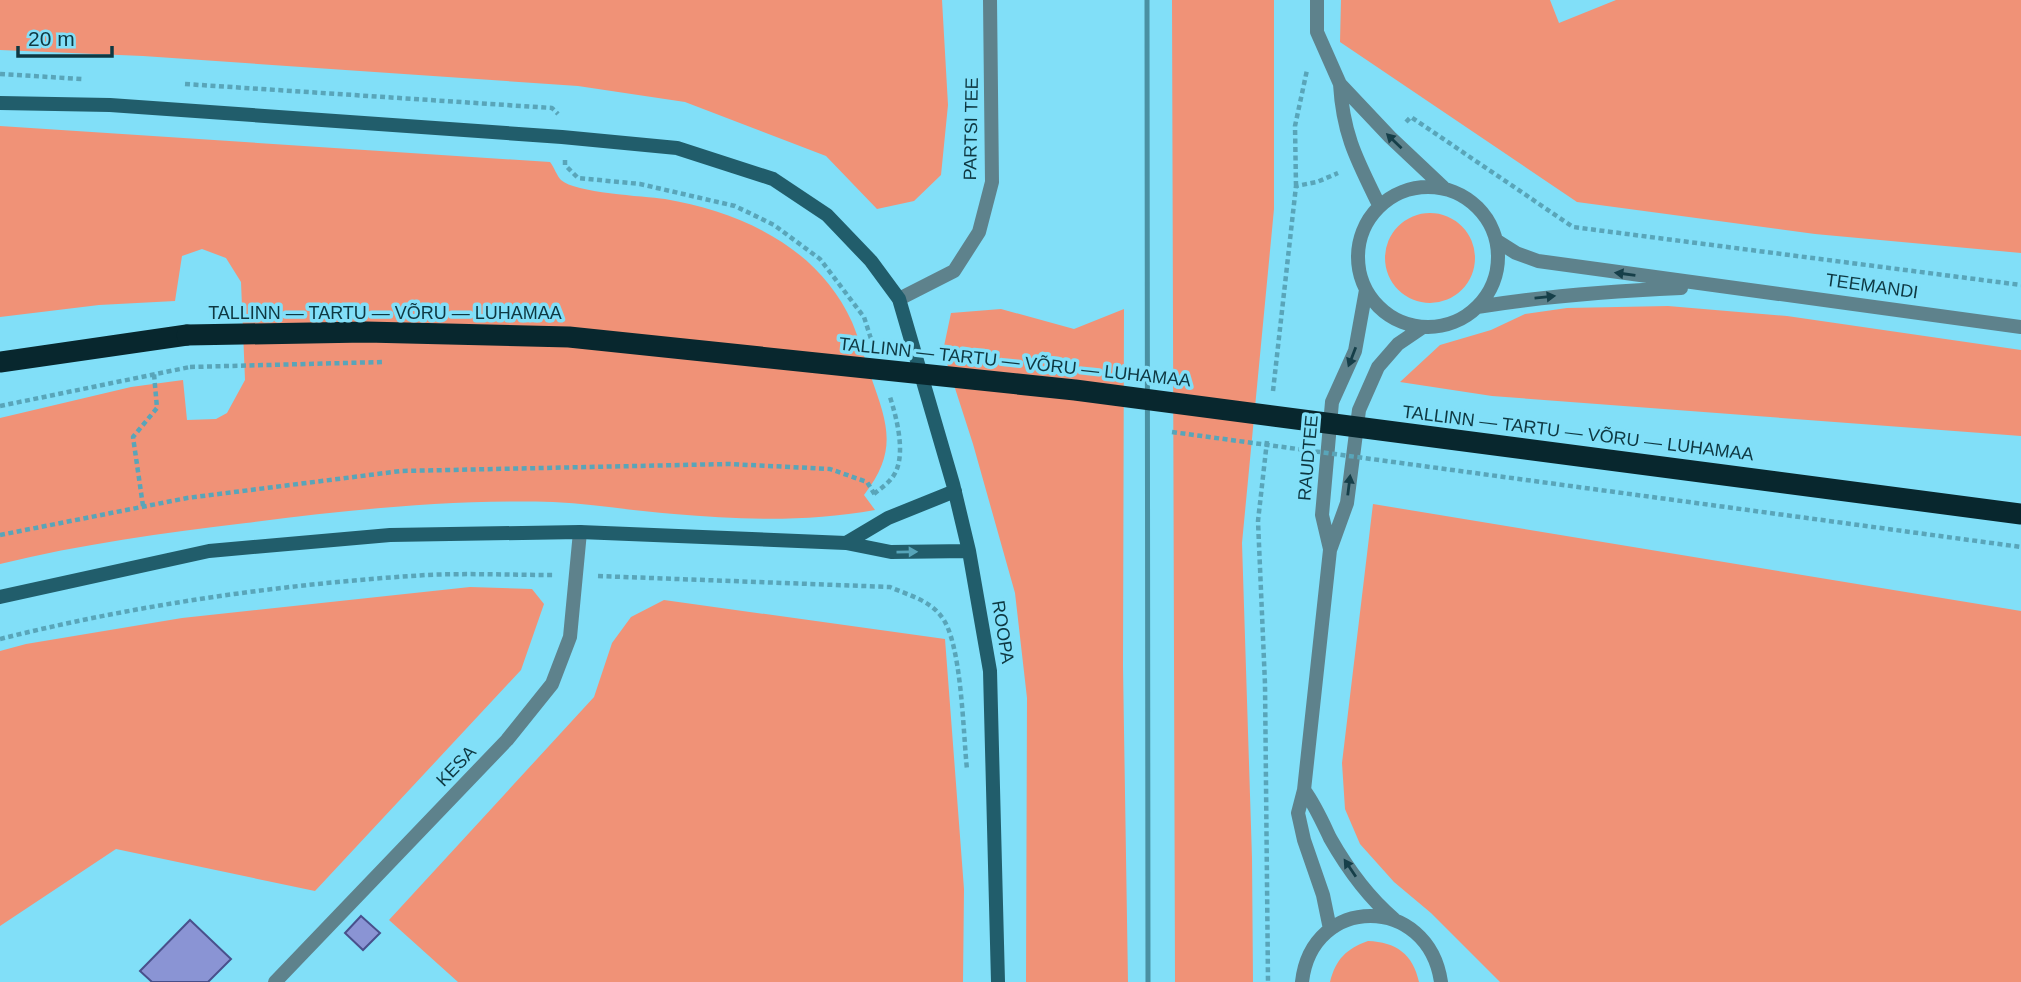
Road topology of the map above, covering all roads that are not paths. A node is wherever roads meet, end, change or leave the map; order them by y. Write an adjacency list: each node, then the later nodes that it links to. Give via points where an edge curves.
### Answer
1 (990, 0): 10 (street, PARTSI TEE, via 992,182 979,232 954,271)
2 (1317, 0): 3 (street, via 1317,32)
3 (1340, 84): 5 (street, one-way to 3); 6 (street, via 1342,115 1357,162)
4 (0, 103): 10 (street, via 110,105 677,148 773,179 827,215)
5 (1443, 187): 6 (street, via 1420,186 1398,192); 7 (street, via 1478,206)
6 (1379, 205): 9 (street, RAUDTEE, via 1365,224 1358,246)
7 (1497, 241): 8 (street, TEEMANDI, one-way to 7, via 1538,261); 11 (street, via 1496,276)
8 (1717, 286): 11 (street, TEEMANDI, one-way to 8, via 1602,291); 13 (street, TEEMANDI)
9 (1366, 290): 12 (street, via 1380,309 1400,322); 19 (street, RAUDTEE, one-way to 19, via 1356,351 1332,402 1322,515)
10 (899, 299): 15 (street, ROOPA)
11 (1478, 307): 12 (street, RAUDTEE, via 1443,326)
12 (1423, 327): 19 (street, RAUDTEE, one-way to 12, via 1347,503 1359,410 1378,367 1398,344)
13 (2021, 327)
14 (0, 362): 16 (highway, TALLINN — TARTU — VÕRU — LUHAMAA, bridge, via 187,335 366,332 569,337 1075,390)
15 (954, 491): 18 (street, via 888,517); 20 (street, ROOPA)
16 (2021, 514)
17 (580, 532): 18 (street); 21 (street, via 390,536 209,551); 25 (street, KESA, via 570,637 552,684 507,740)
18 (846, 543): 20 (street, one-way to 20, via 891,552)
19 (1330, 550): 22 (street, RAUDTEE)
20 (970, 551): 26 (street, ROOPA, via 990,671)
21 (0, 597)
22 (1304, 790): 23 (street, one-way to 22, via 1351,871); 24 (street, RAUDTEE, via 1298,813)
23 (1394, 919): 24 (street, via 1350,918); 28 (street, via 1427,943)
24 (1330, 929): 27 (street, via 1314,946)
25 (275, 982)
26 (998, 982)
27 (1301, 982)
28 (1442, 982)

